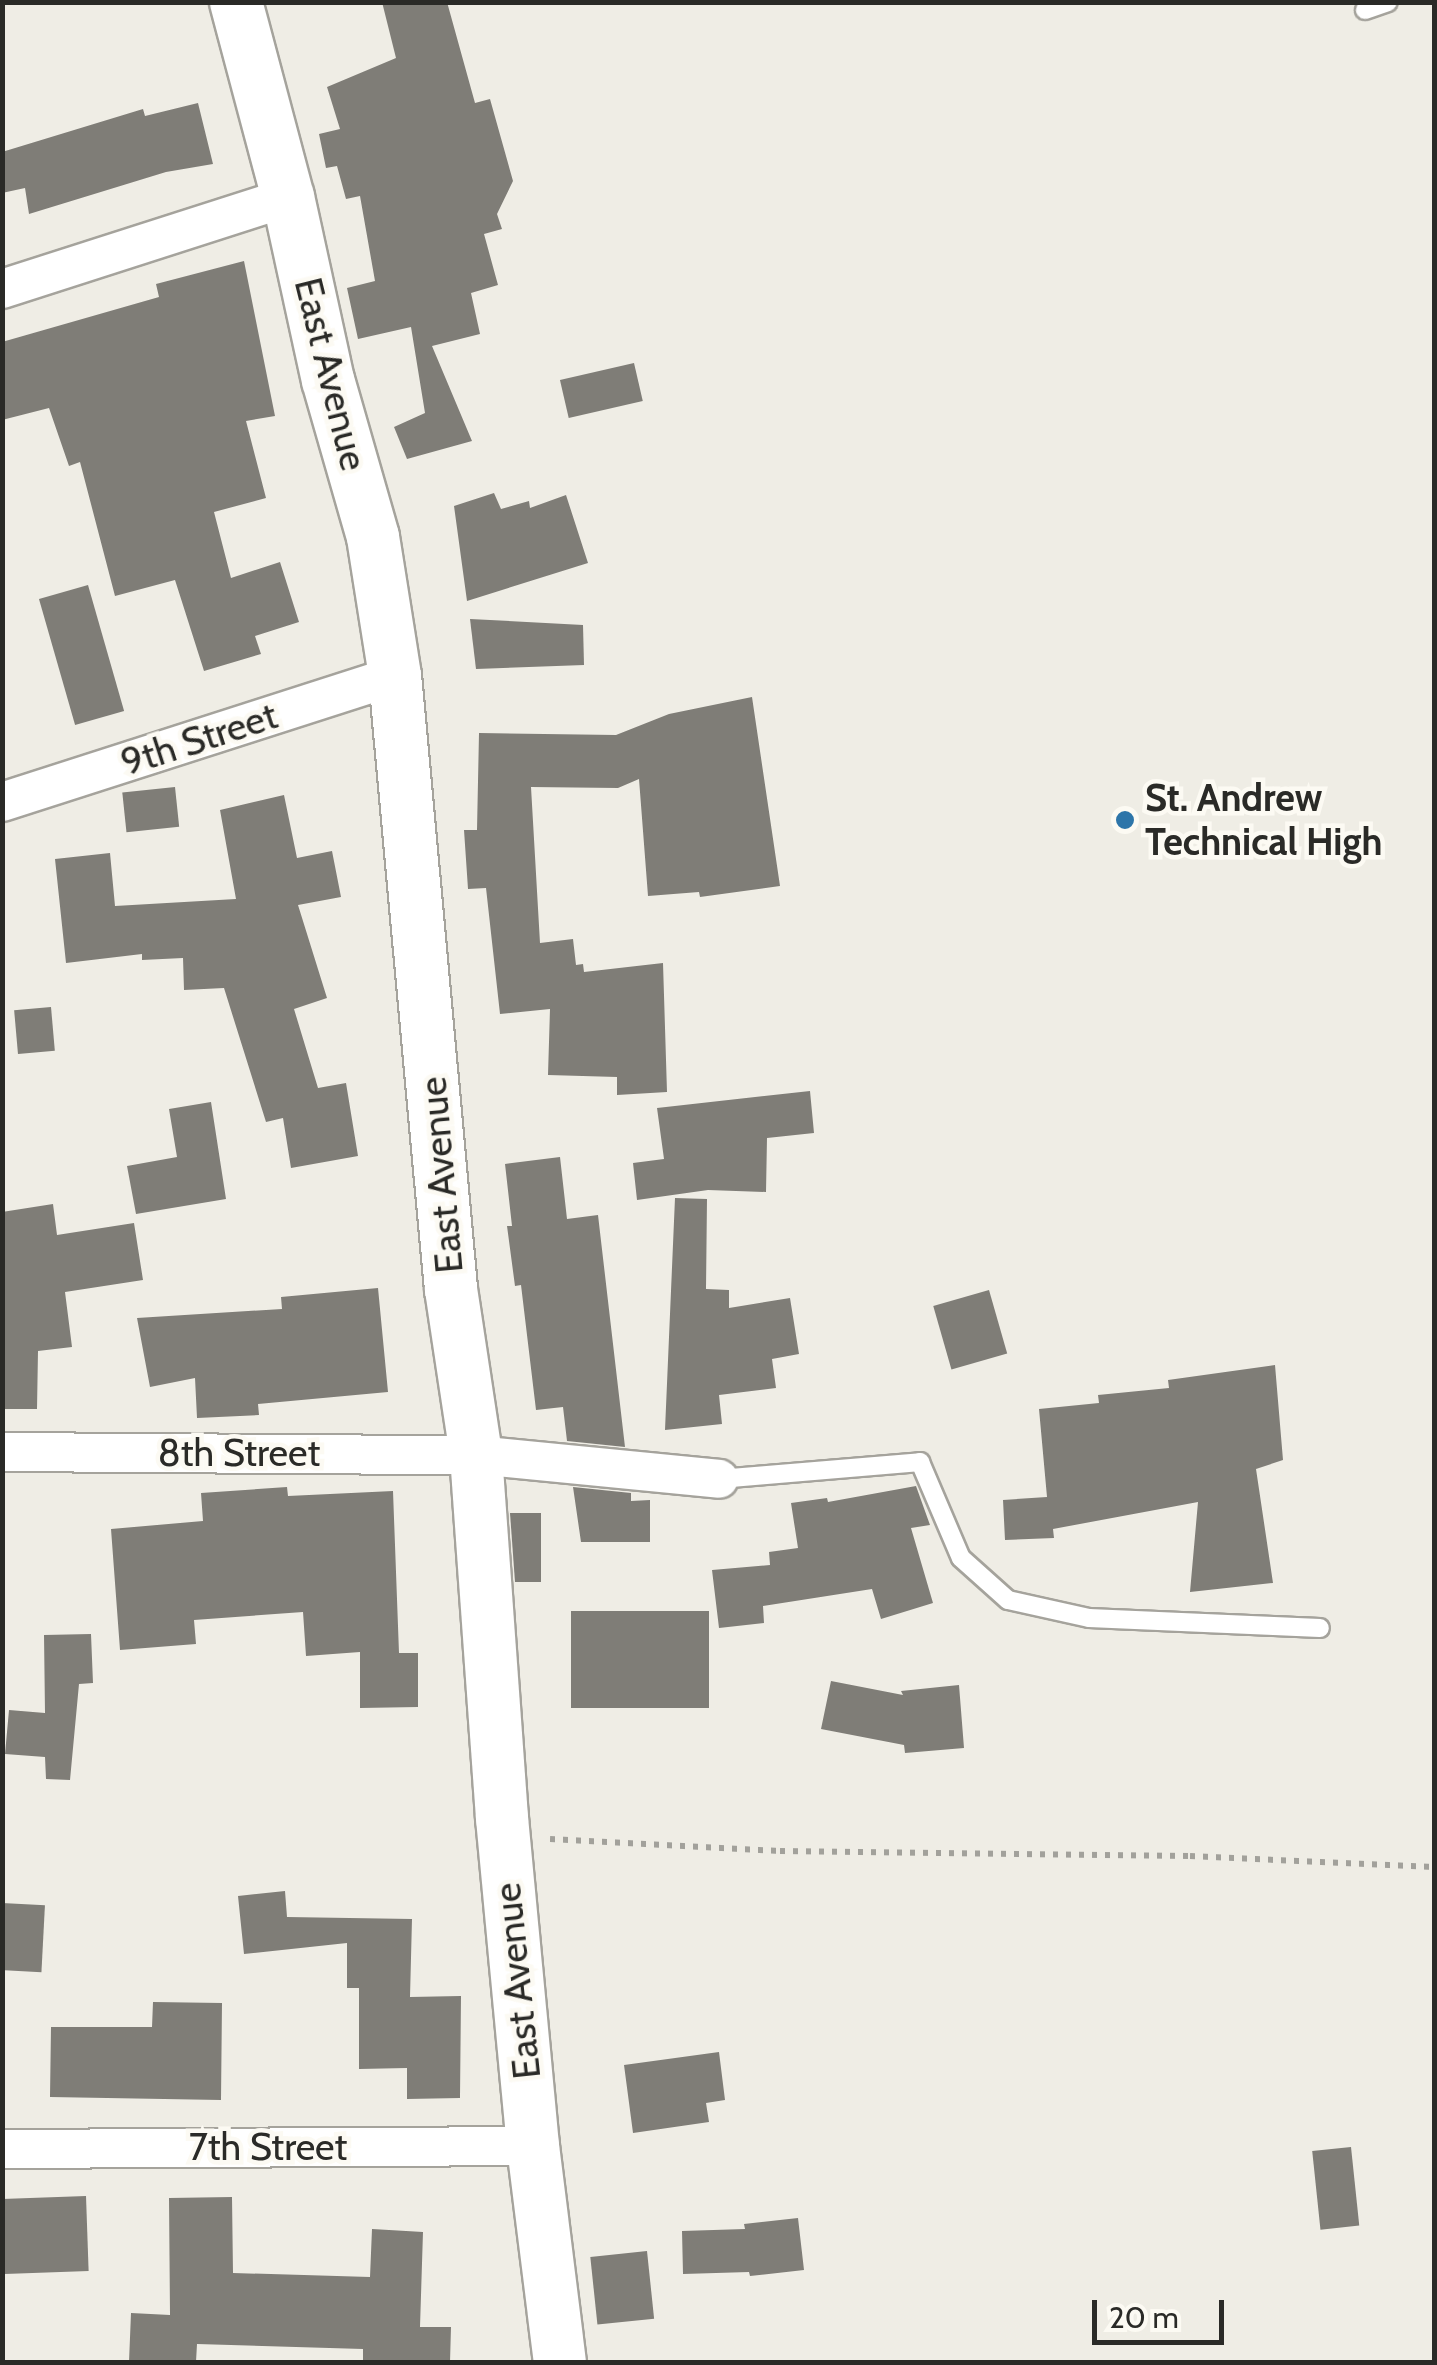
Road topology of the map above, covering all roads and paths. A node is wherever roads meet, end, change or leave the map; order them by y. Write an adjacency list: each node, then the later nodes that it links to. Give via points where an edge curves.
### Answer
1 (236, 2): 4 (main road, East Avenue)
2 (1388, 2): 3 (lane)
3 (1365, 10)
4 (288, 197): 5 (street); 6 (main road, East Avenue, via 328,380 373,536)
5 (2, 289)
6 (395, 676): 7 (street, 9th Street); 9 (main road, East Avenue, via 451,1288)
7 (2, 802)
8 (2, 1452): 9 (street, 8th Street)
9 (476, 1455): 10 (street, 8th Street); 12 (main road, East Avenue)
10 (719, 1479): 11 (lane, via 920,1462 961,1558 1008,1600 1089,1618)
11 (1320, 1628)
12 (504, 1837): 13 (path, via 780,1851); 14 (main road, East Avenue)
13 (1434, 1866)
14 (534, 2146): 15 (street, 7th Street); 16 (main road, East Avenue)
15 (2, 2149)
16 (560, 2362)

